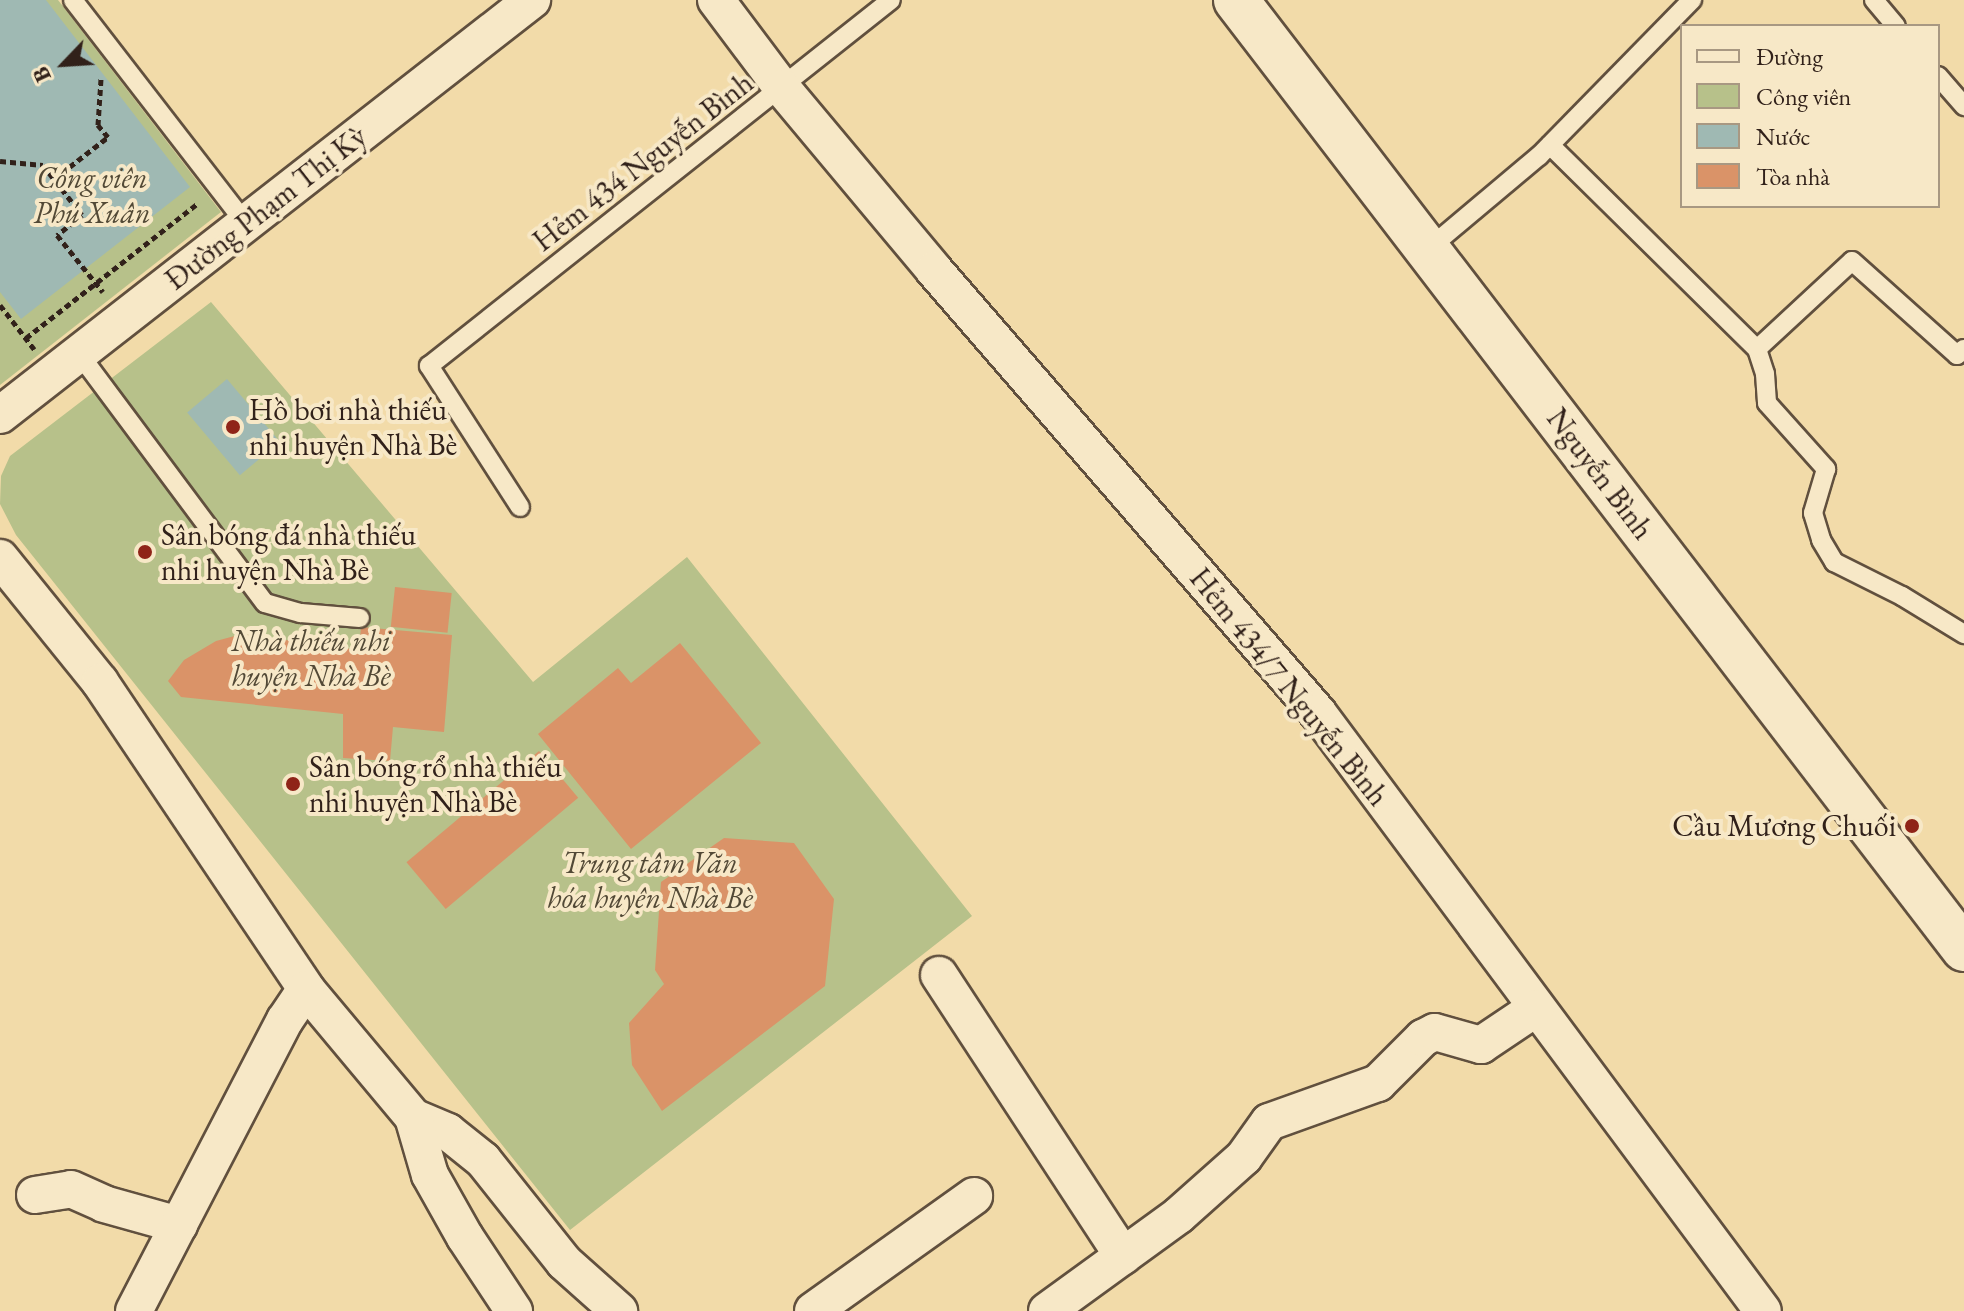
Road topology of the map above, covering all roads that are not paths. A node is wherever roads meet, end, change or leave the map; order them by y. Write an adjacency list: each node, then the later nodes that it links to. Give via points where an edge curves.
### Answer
1 (73, 0): 13 (lane)
2 (532, 0): 13 (street, Đường Phạm Thị Kỳ)
3 (716, 0): 10 (street, Hẻm 434/7 Nguyễn Bình)
4 (891, 0): 10 (lane, Hẻm 434 Nguyễn Bình)
5 (1236, 0): 14 (main road, Nguyễn Bình)
6 (1692, 0): 12 (lane)
7 (1874, 0): 8 (lane)
8 (1894, 24)
9 (1940, 78): 11 (lane)
10 (782, 88): 19 (lane, Hẻm 434 Nguyễn Bình, via 429,366); 26 (street, Hẻm 434/7 Nguyễn Bình, via 1318,713)
11 (1964, 106)
12 (1550, 145): 14 (lane); 15 (lane)
13 (246, 224): 17 (street, Đường Phạm Thị Kỳ)
14 (1428, 249): 23 (main road, Nguyễn Bình)
15 (1757, 349): 16 (lane, via 1852,261 1957,355); 22 (lane, via 1767,403 1826,469 1813,513 1834,562)
16 (1964, 349)
17 (67, 364): 18 (street, Đường Phạm Thị Kỳ); 21 (lane, via 265,603 301,613)
18 (0, 415)
19 (520, 507)
20 (4, 571): 25 (street, via 100,682)
21 (360, 618)
22 (1964, 634)
23 (1964, 949)
24 (939, 975): 31 (street)
25 (306, 989): 27 (street); 30 (street)
26 (1536, 1008): 31 (street, via 1481,1045 1435,1032 1378,1083 1269,1122 1244,1157); 37 (street, Hẻm 434/7 Nguyễn Bình)
27 (413, 1117): 33 (street, via 430,1175); 34 (street, via 448,1132 483,1160 564,1262)
28 (35, 1195): 30 (street, via 71,1189)
29 (974, 1196): 35 (street)
30 (179, 1225): 32 (street)
31 (1123, 1256): 36 (street)
32 (134, 1311)
33 (514, 1311)
34 (619, 1311)
35 (813, 1311)
36 (1047, 1311)
37 (1763, 1311)

